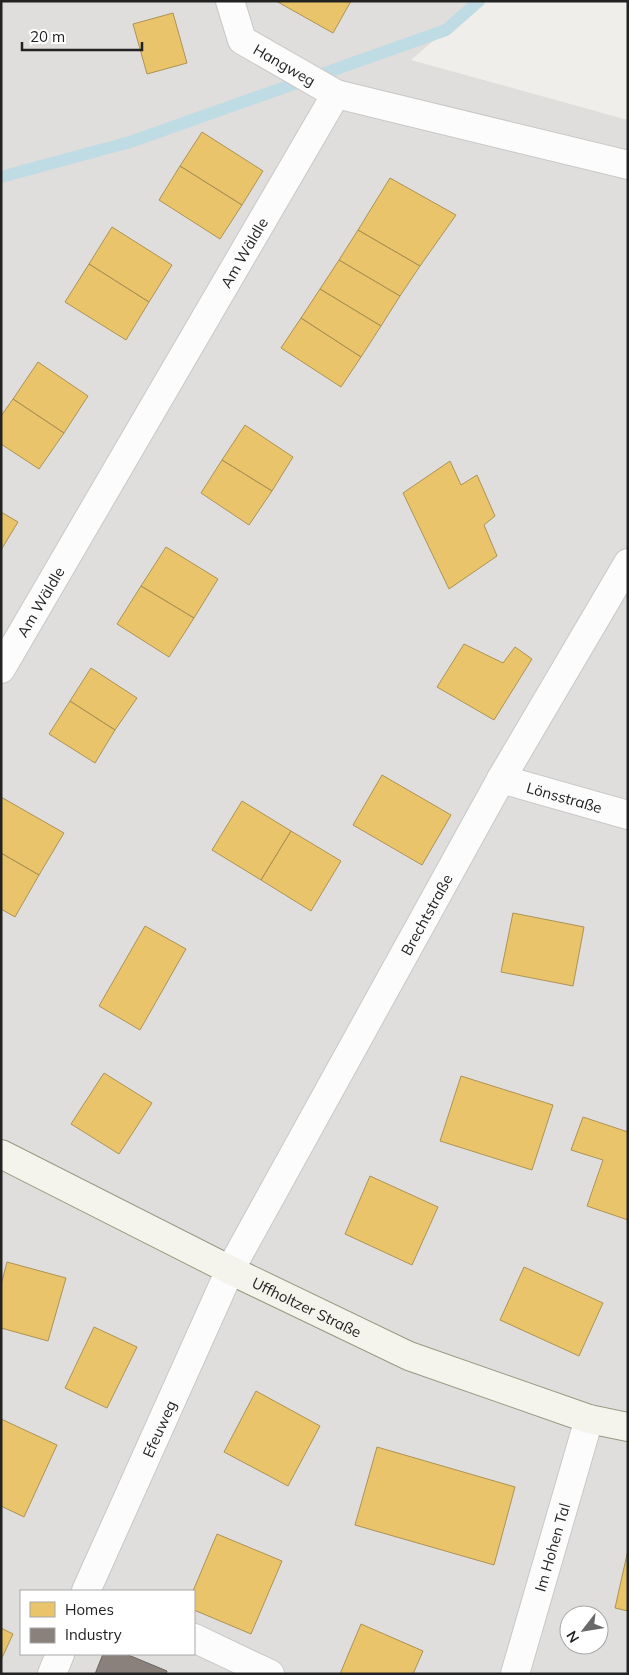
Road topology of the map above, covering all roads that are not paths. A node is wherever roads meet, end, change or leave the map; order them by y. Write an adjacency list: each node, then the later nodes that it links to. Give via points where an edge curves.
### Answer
1 (230, 1): 2 (street, Hangweg, via 242,40)
2 (336, 94): 3 (street); 5 (street, Am Wäldle)
3 (628, 165)
4 (628, 563): 6 (street, Brechtstraße)
5 (1, 668)
6 (501, 779): 7 (street, Lönsstraße); 9 (street, Brechtstraße)
7 (628, 815)
8 (1, 1154): 9 (street, Uffholtzer Straße)
9 (230, 1270): 10 (street, Uffholtzer Straße, via 409,1356); 12 (street, Efeuweg)
10 (589, 1419): 11 (street, Uffholtzer Straße); 17 (street, Im Hohen Tal)
11 (628, 1427)
12 (90, 1590)
13 (195, 1638): 16 (street)
14 (60, 1655): 15 (street)
15 (52, 1674)
16 (270, 1674)
17 (515, 1674)

